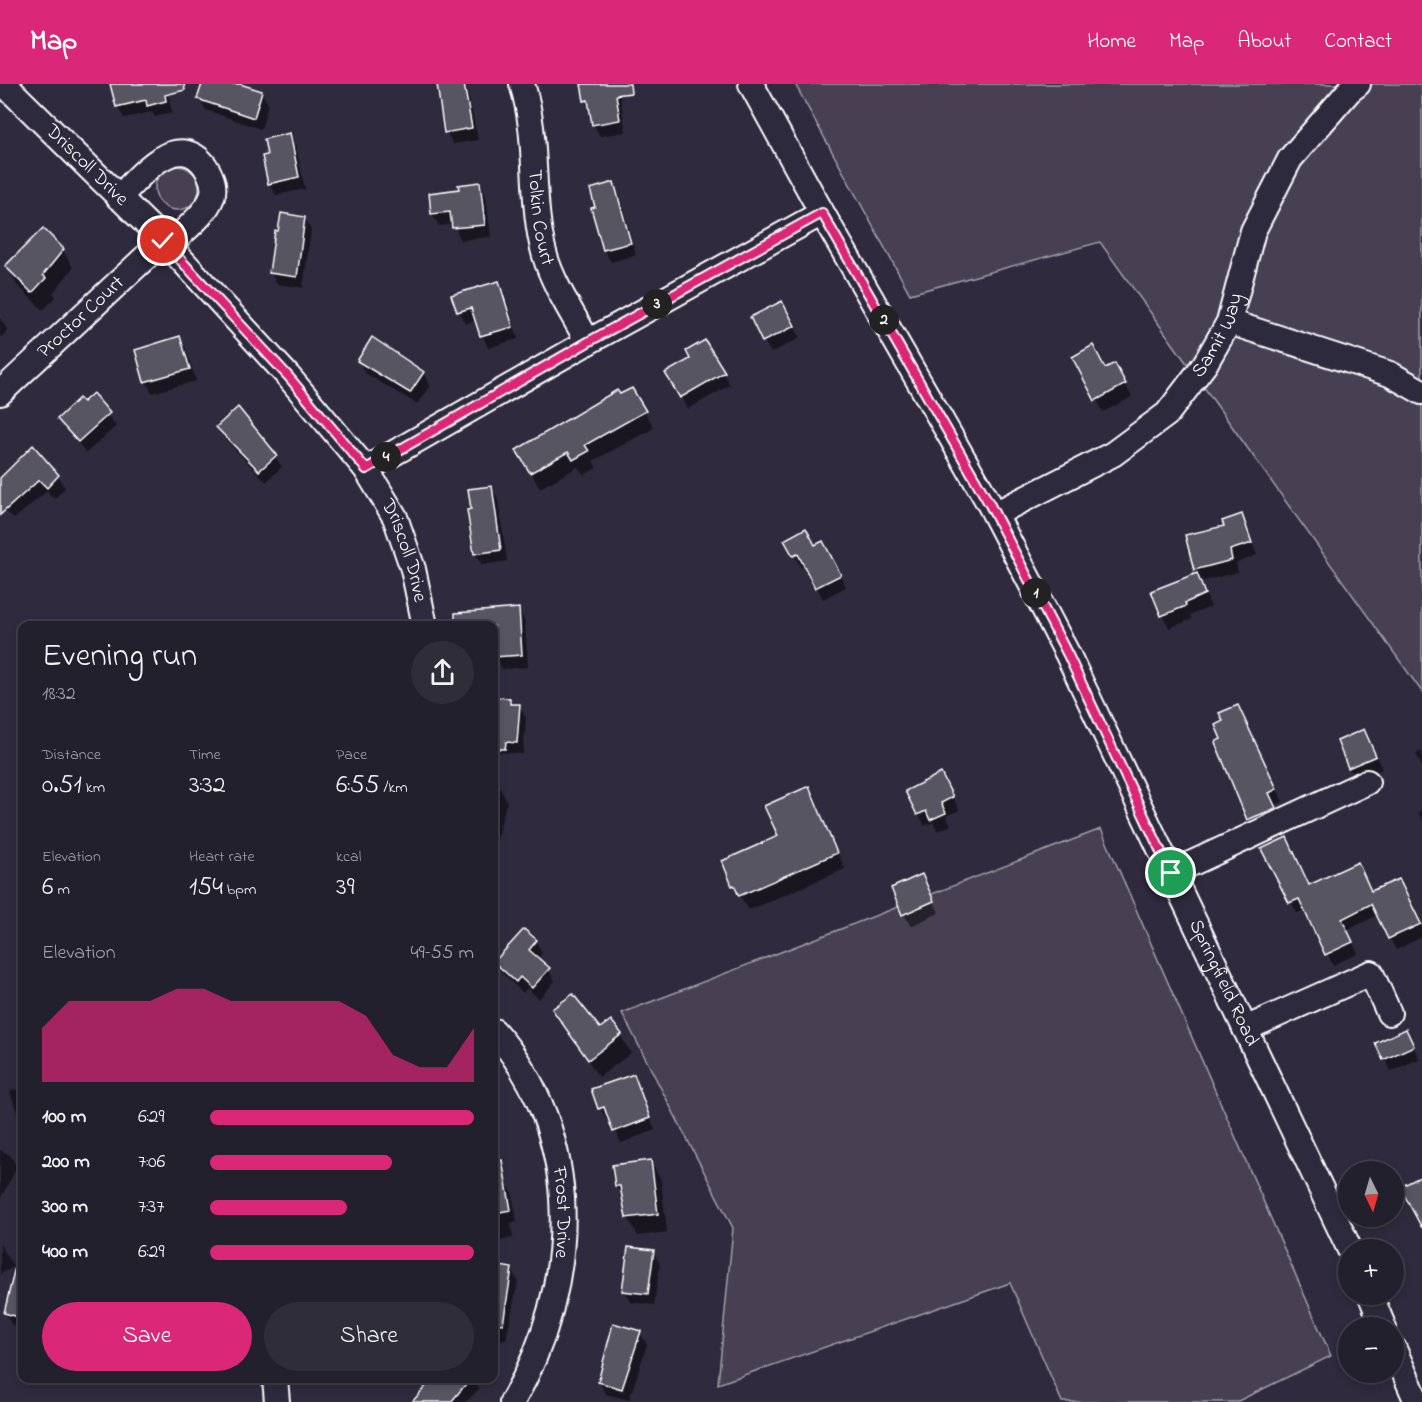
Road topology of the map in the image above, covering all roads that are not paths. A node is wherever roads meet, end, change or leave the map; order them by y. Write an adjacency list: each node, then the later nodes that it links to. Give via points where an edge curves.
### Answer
1 (4, 84): 5 (street, Driscoll Drive)
2 (522, 84): 9 (street, Tolkin Court, via 529,105 545,254)
3 (751, 84): 6 (street, Springfield Road)
4 (1358, 84): 8 (street, Samit Way, via 1290,159 1253,231)
5 (119, 198): 7 (street, Driscoll Drive); 7 (street, via 165,156 180,152 201,162 214,185 213,195 201,213)
6 (822, 213): 9 (street); 13 (street, Springfield Road)
7 (166, 243): 11 (street, Proctor Court); 12 (street, Driscoll Drive, via 302,392)
8 (1229, 322): 10 (street, via 1390,374); 13 (street, Samit Way, via 1167,414 1113,454)
9 (588, 342): 12 (street)
10 (1422, 392)
11 (0, 393)
12 (366, 469): 14 (street, Driscoll Drive, via 395,517 413,569)
13 (995, 514): 16 (street, Springfield Road, via 1068,655)
14 (424, 621)
15 (1367, 782): 16 (street)
16 (1171, 873): 18 (street, Springfield Road)
17 (1389, 1013): 18 (street, via 1371,973)
18 (1245, 1029): 20 (street, Springfield Road)
19 (498, 1036): 24 (street, Frost Drive, via 532,1087 550,1135 562,1198 563,1242 552,1311 540,1348)
20 (1345, 1239)
21 (1404, 1372): 25 (street)
22 (275, 1383): 23 (street)
23 (277, 1402)
24 (512, 1402)
25 (1417, 1402)

